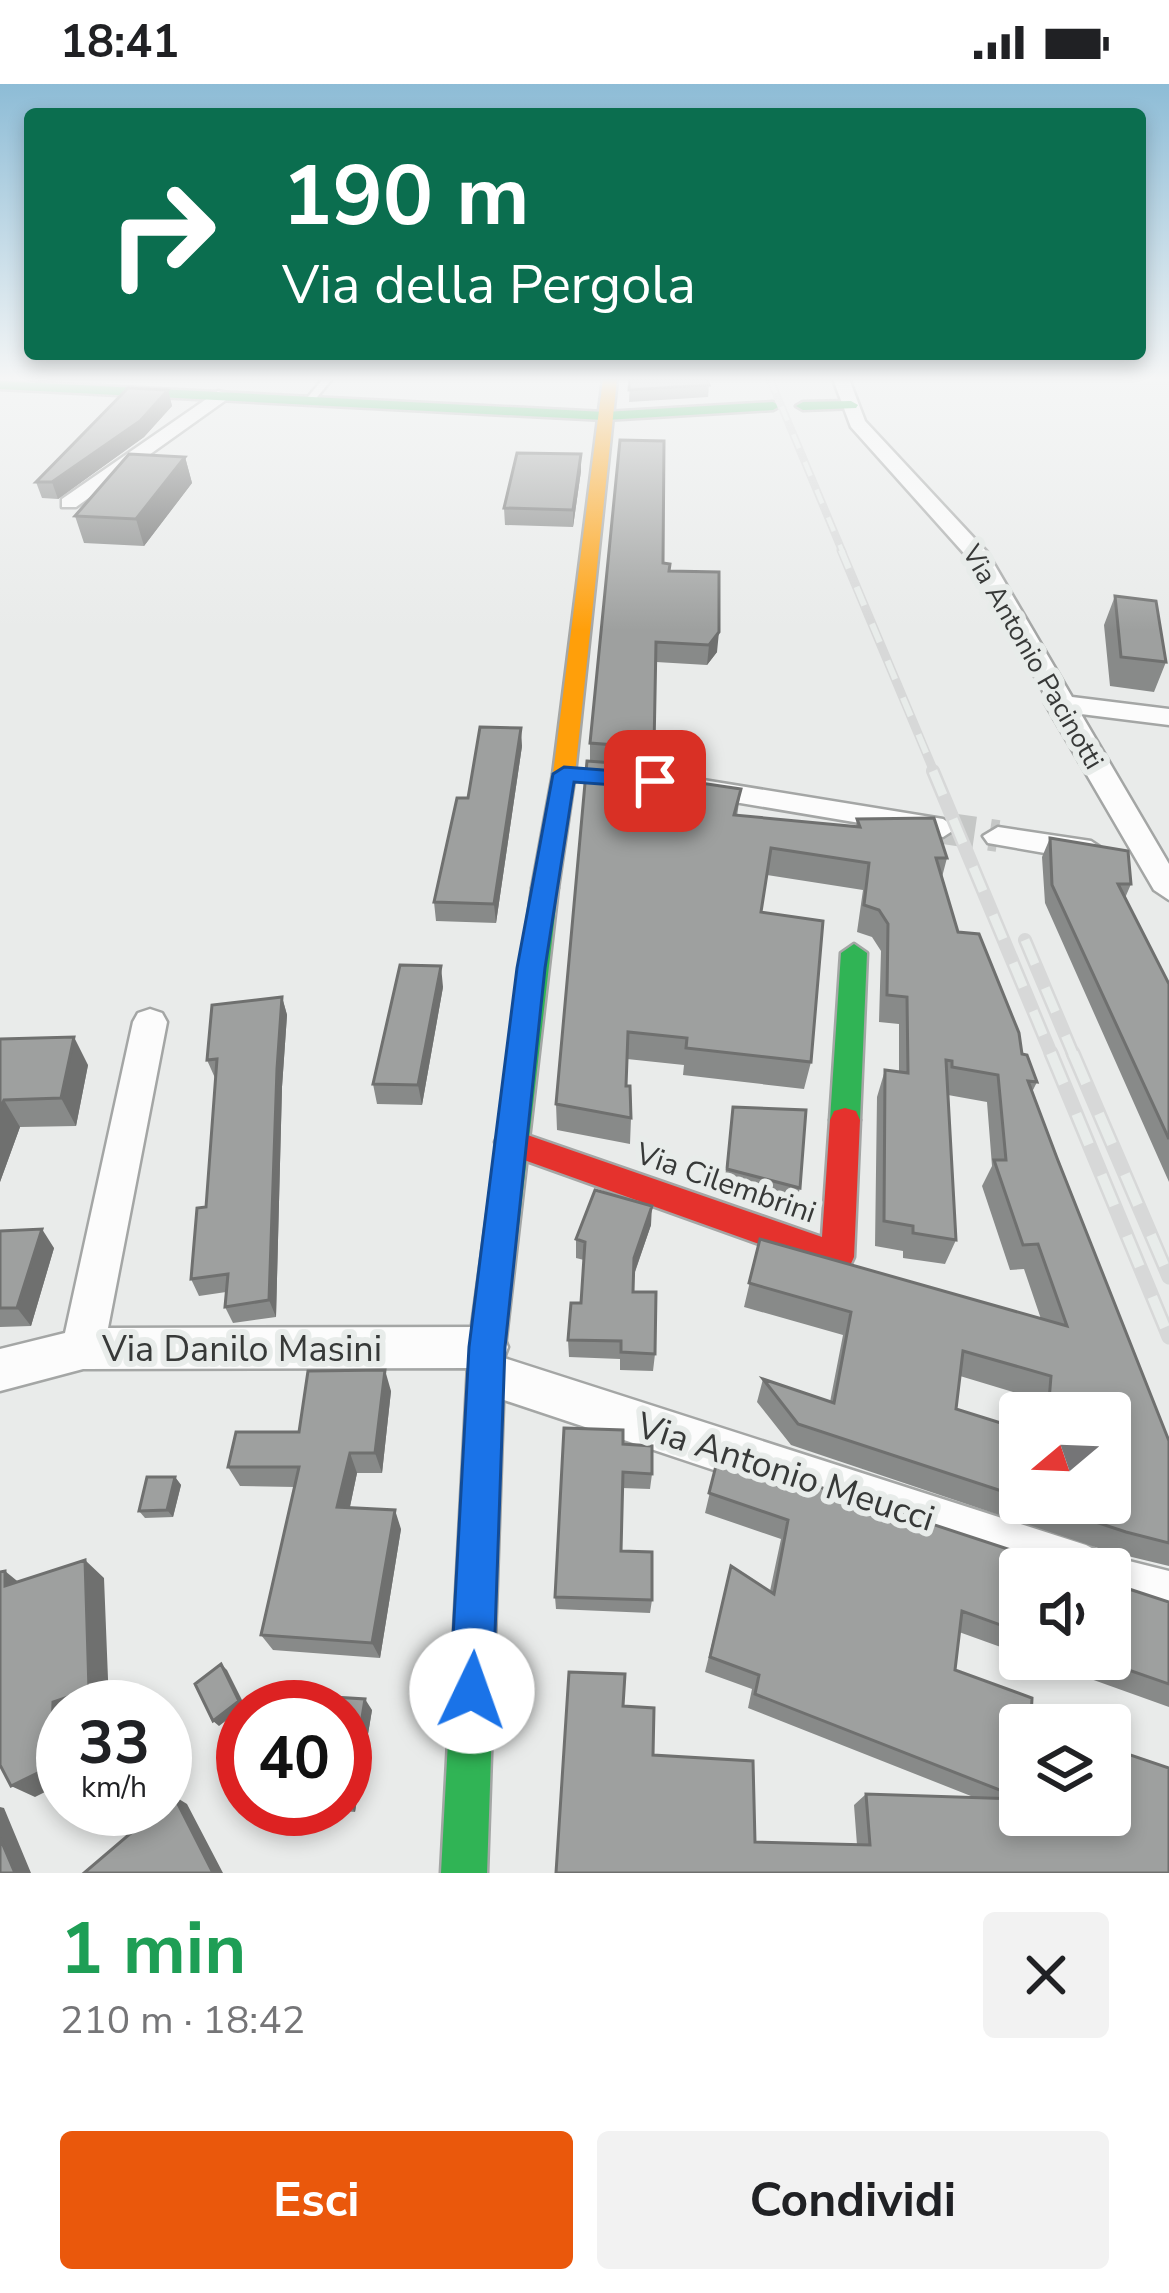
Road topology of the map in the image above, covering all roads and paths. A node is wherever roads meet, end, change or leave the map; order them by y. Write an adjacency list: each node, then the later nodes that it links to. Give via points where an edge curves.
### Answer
1 (127, 462): 4 (street)
2 (601, 462): 14 (street, via 575,775 531,968)
3 (890, 462): 5 (street, Via Antonio Pacinotti, via 979,557)
4 (69, 503)
5 (1058, 703): 6 (street); 10 (street, Via Antonio Pacinotti)
6 (1169, 718)
7 (677, 784): 8 (street)
8 (943, 828)
9 (998, 836): 10 (street)
10 (1160, 862): 11 (street, Via Antonio Pacinotti)
11 (1169, 890)
12 (854, 952): 14 (street, Via Cilembrini, via 836,1257)
13 (150, 1022): 15 (street)
14 (510, 1142): 16 (street)
15 (82, 1349): 16 (street, Via Danilo Masini); 17 (street, Via Danilo Masini)
16 (487, 1360): 18 (street, Via Antonio Meucci); 21 (street)
17 (0, 1370)
18 (1026, 1548)
19 (1131, 1584): 20 (street)
20 (1169, 1596)
21 (464, 1873)

